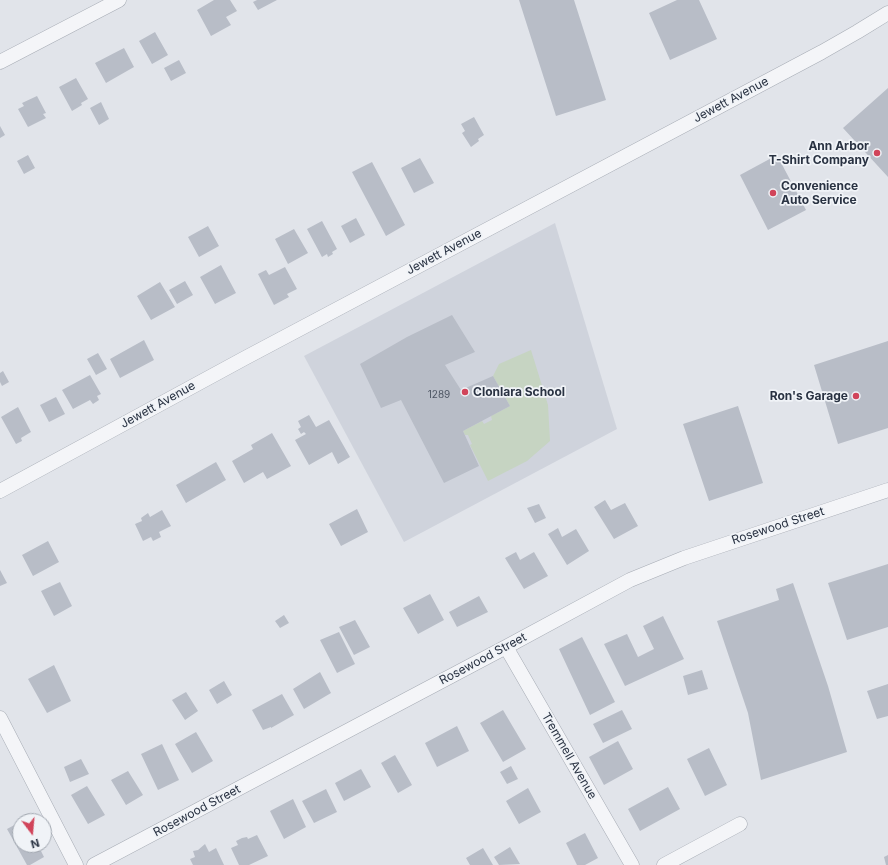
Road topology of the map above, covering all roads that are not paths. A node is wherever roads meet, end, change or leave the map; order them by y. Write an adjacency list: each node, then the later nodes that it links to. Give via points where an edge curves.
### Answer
1 (119, 0): 3 (street)
2 (888, 13): 5 (street, Jewett Avenue, via 822,52)
3 (0, 62)
4 (888, 490): 6 (street, Rosewood Street, via 667,564 630,580)
5 (0, 491)
6 (506, 647): 10 (street, Rosewood Street); 11 (street, Tremmell Avenue)
7 (0, 718): 9 (street)
8 (740, 824): 12 (street)
9 (76, 865)
10 (94, 865)
11 (632, 865)
12 (664, 865)

